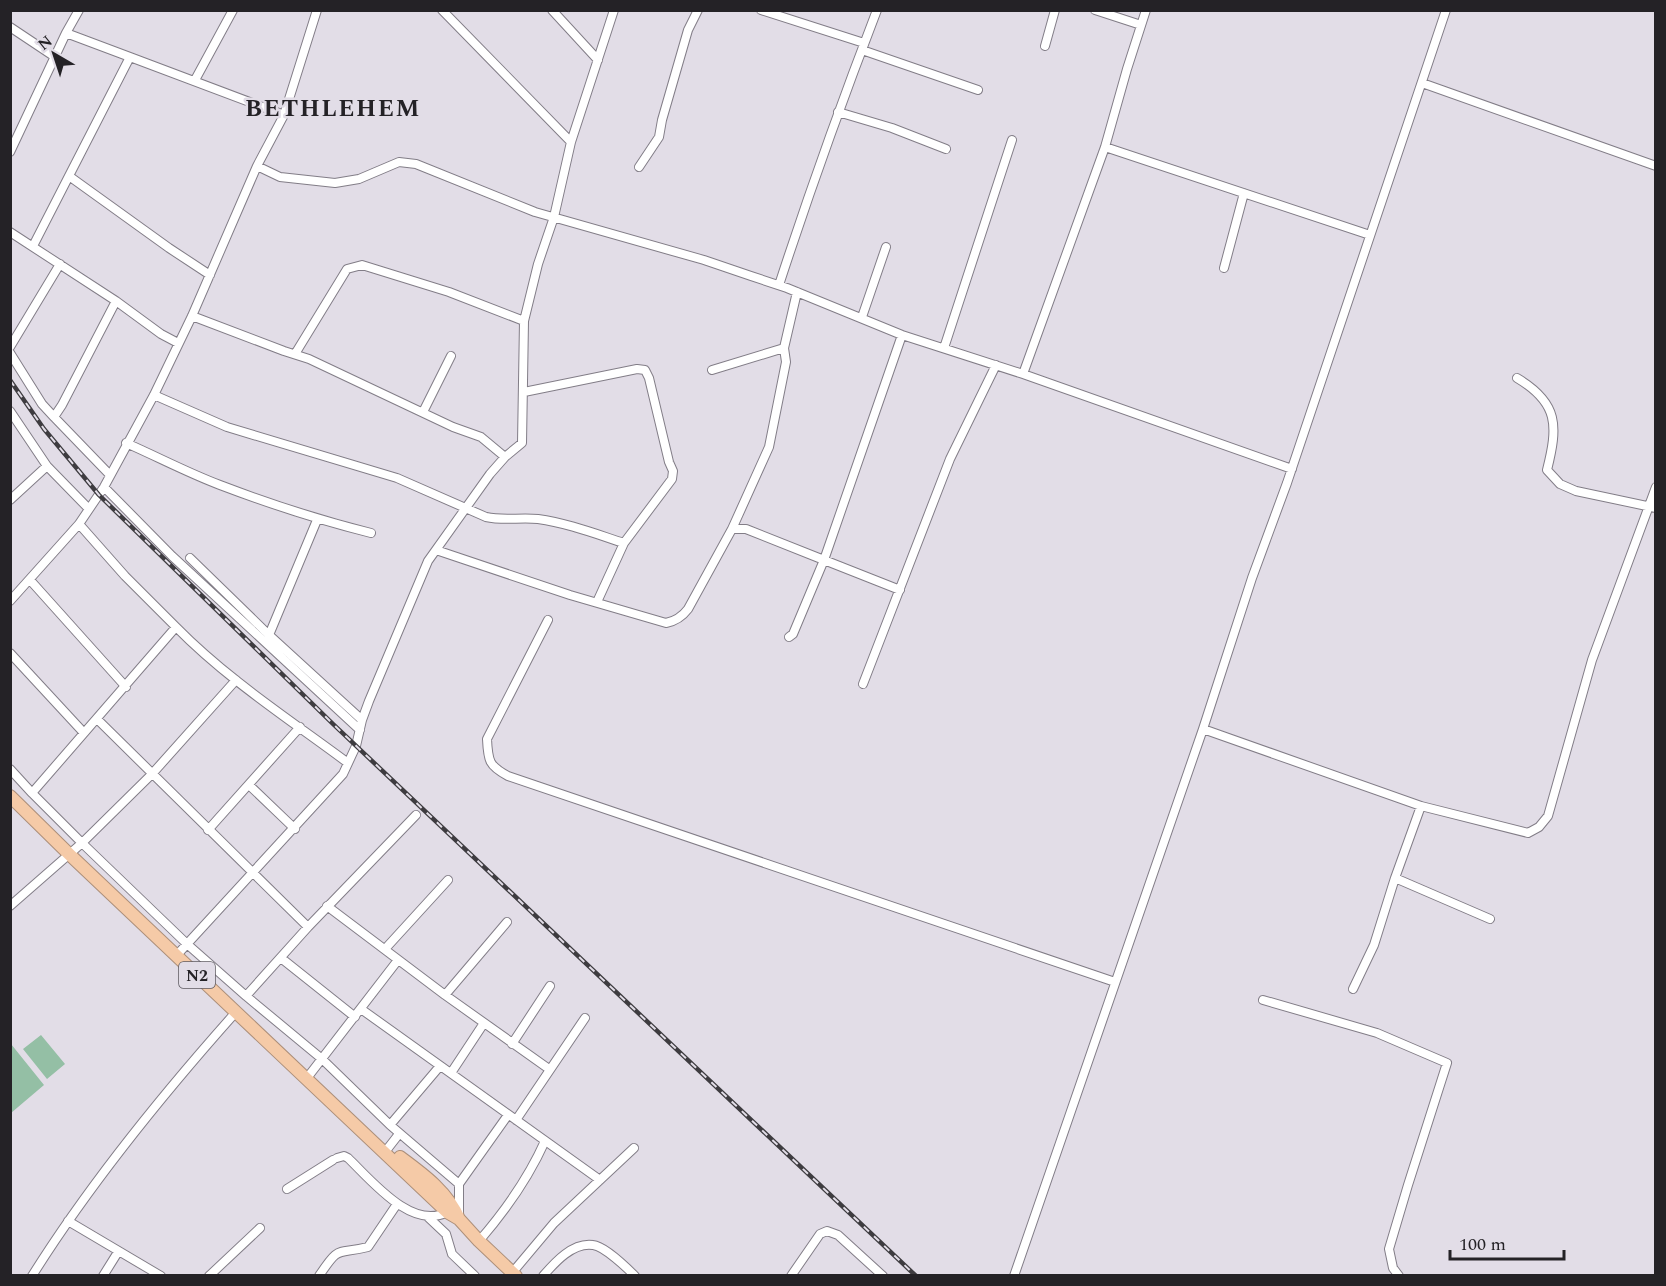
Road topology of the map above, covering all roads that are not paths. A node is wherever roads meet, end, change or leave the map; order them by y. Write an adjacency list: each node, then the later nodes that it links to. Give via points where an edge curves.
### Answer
1 (79, 10): 16 (street)
2 (233, 10): 22 (street)
3 (318, 10): 26 (street)
4 (442, 10): 28 (street)
5 (552, 10): 21 (street)
6 (614, 10): 21 (street)
7 (698, 10): 34 (street, via 688,30 659,136)
8 (761, 10): 18 (street)
9 (877, 10): 18 (street)
10 (1055, 10): 17 (street)
11 (1095, 10): 14 (street)
12 (1146, 10): 14 (street)
13 (1446, 10): 23 (street)
14 (1141, 25): 29 (street)
15 (10, 27): 19 (street)
16 (66, 33): 19 (street); 20 (street)
17 (1045, 46)
18 (863, 47): 24 (street); 25 (street)
19 (55, 57): 31 (street)
20 (130, 57): 22 (street); 35 (street)
21 (598, 60): 28 (street)
22 (195, 80): 26 (street)
23 (1422, 83): 33 (street); 39 (street)
24 (978, 90)
25 (838, 112): 30 (street); 45 (street)
26 (284, 115): 32 (street)
27 (1012, 140): 55 (street)
28 (571, 142): 37 (street)
29 (1105, 147): 36 (street); 61 (street)
30 (946, 149)
31 (10, 152)
32 (257, 166): 37 (street, via 280,177 335,183 359,179 405,162); 44 (street)
33 (1656, 166)
34 (639, 167)
35 (69, 176): 40 (street); 44 (street)
36 (1244, 193): 39 (street); 43 (street)
37 (554, 217): 45 (street); 50 (street, via 537,264)
38 (10, 232): 40 (street)
39 (1370, 236): 72 (street)
40 (33, 246): 42 (street)
41 (886, 247): 49 (street)
42 (60, 264): 47 (street); 53 (street)
43 (1224, 268)
44 (210, 275): 48 (street)
45 (779, 285): 46 (street)
46 (797, 292): 49 (street); 54 (street)
47 (116, 301): 52 (street); 67 (street)
48 (192, 316): 52 (street); 57 (street)
49 (862, 317): 51 (street)
50 (524, 321): 57 (street, via 449,292 355,265 347,269); 63 (street)
51 (902, 334): 55 (street); 87 (street)
52 (178, 343): 64 (street)
53 (10, 347)
54 (784, 348): 60 (street); 82 (street, via 786,362 769,447)
55 (944, 348): 59 (street)
56 (10, 353): 67 (street)
57 (295, 354): 66 (street)
58 (451, 356): 66 (street)
59 (996, 365): 61 (street); 89 (street, via 950,459)
60 (712, 370)
61 (1023, 374): 72 (street)
62 (1517, 378): 78 (street, via 1536,389 1553,418 1555,439 1547,470 1560,484)
63 (524, 393): 70 (street, via 522,443); 84 (street, via 645,370 674,471 672,480)
64 (154, 395): 69 (street); 77 (street, via 227,427 397,478)
65 (10, 411): 68 (street)
66 (423, 412): 70 (street, via 481,436)
67 (54, 417): 73 (street)
68 (13, 421): 71 (street)
69 (126, 443): 73 (street); 80 (street, via 218,484)
70 (505, 457): 77 (street)
71 (47, 466): 76 (street); 79 (street)
72 (1292, 469): 103 (street)
73 (110, 475): 74 (street)
74 (104, 487): 79 (street); 104 (street, via 172,556)
75 (1656, 487): 78 (street)
76 (10, 500)
77 (466, 507): 84 (street, via 495,519 538,519); 85 (street)
78 (1652, 507): 112 (street, via 1592,660 1548,816 1528,833)
79 (89, 509): 81 (street)
80 (317, 520): 83 (street); 94 (street)
81 (79, 524): 88 (street); 93 (street)
82 (732, 529): 87 (street, via 746,529); 91 (street, via 688,609 674,622)
83 (371, 533)
84 (624, 543): 91 (street)
85 (436, 550): 91 (street); 101 (street, via 422,572)
86 (190, 558): 94 (street)
87 (824, 560): 89 (street); 95 (street)
88 (30, 580): 90 (street); 99 (street)
89 (900, 590): 98 (street)
90 (10, 601)
91 (597, 602)
92 (549, 620): 131 (street, via 487,739 488,759 496,769)
93 (176, 627): 97 (street); 99 (street)
94 (270, 635): 101 (street)
95 (789, 637)
96 (10, 653): 105 (street)
97 (236, 680): 102 (street); 108 (street)
98 (863, 684)
99 (126, 687): 100 (street)
100 (97, 719): 105 (street); 108 (street)
101 (362, 720): 104 (street)
102 (300, 727): 106 (street); 109 (street)
103 (1203, 729): 112 (street); 131 (street)
104 (360, 730): 106 (street)
105 (84, 733): 110 (street)
106 (348, 763): 114 (street, via 338,781)
107 (10, 769): 110 (street)
108 (152, 774): 115 (street); 116 (street)
109 (249, 785): 114 (street); 115 (street)
110 (32, 793): 116 (street)
111 (10, 796): 117 (highway, N2)
112 (1421, 806): 119 (street)
113 (416, 815): 122 (street)
114 (294, 829): 118 (street)
115 (208, 831): 118 (street)
116 (82, 843): 117 (street); 126 (street)
117 (69, 854): 121 (street); 128 (highway, N2)
118 (253, 874): 125 (street); 126 (street)
119 (1395, 878): 123 (street); 133 (street, via 1374,945)
120 (448, 880): 127 (street)
121 (10, 906)
122 (327, 906): 125 (street); 127 (street)
123 (1490, 919)
124 (507, 922): 134 (street)
125 (308, 927): 129 (street)
126 (187, 944): 128 (street); 135 (street)
127 (385, 949): 130 (street)
128 (176, 956): 138 (highway, N2)
129 (281, 958): 135 (street); 139 (street)
130 (398, 960): 134 (street); 137 (street)
131 (1115, 982): 176 (street)
132 (550, 986): 142 (street)
133 (1353, 989)
134 (445, 995): 141 (street)
135 (246, 996): 143 (street)
136 (1263, 1000): 177 (street, via 1377,1033 1448,1063 1389,1249 1393,1268)
137 (361, 1009): 139 (street); 144 (street)
138 (236, 1012): 147 (highway, N2); 161 (street, via 150,1112)
139 (355, 1017): 143 (street)
140 (585, 1018): 145 (street)
141 (484, 1023): 142 (street); 146 (street)
142 (512, 1044): 145 (street)
143 (322, 1059): 147 (street); 149 (street)
144 (440, 1066): 146 (street); 149 (street)
145 (549, 1069): 148 (street)
146 (451, 1073): 148 (street)
147 (307, 1078): 153 (highway, N2)
148 (512, 1118): 151 (street); 155 (street)
149 (390, 1125): 150 (street)
150 (399, 1134): 153 (street); 155 (street)
151 (545, 1141): 154 (street); 163 (street, via 515,1197)
152 (634, 1148): 154 (street)
153 (385, 1152): 158 (highway, N2); 160 (highway, N2, via 399,1156 439,1189 452,1203)
154 (600, 1180): 165 (street, via 554,1223)
155 (459, 1184): 160 (street)
156 (287, 1188): 157 (street, via 344,1156)
157 (398, 1204): 159 (street); 170 (street, via 372,1243 335,1254)
158 (447, 1212): 159 (street); 160 (highway, N2)
159 (428, 1216): 171 (street, via 446,1234 452,1254)
160 (459, 1219): 163 (highway, N2)
161 (68, 1221): 164 (street); 166 (street)
162 (260, 1228): 169 (street)
163 (479, 1240): 165 (highway, N2)
164 (118, 1252): 167 (street); 168 (street)
165 (514, 1274)
166 (32, 1275)
167 (103, 1275)
168 (161, 1275)
169 (209, 1275)
170 (319, 1275)
171 (475, 1275)
172 (545, 1275): 173 (street, via 562,1256 593,1245 601,1247)
173 (634, 1275)
174 (791, 1275): 175 (street, via 820,1234 827,1231 838,1235)
175 (883, 1275)
176 (1014, 1275)
177 (1399, 1275)

